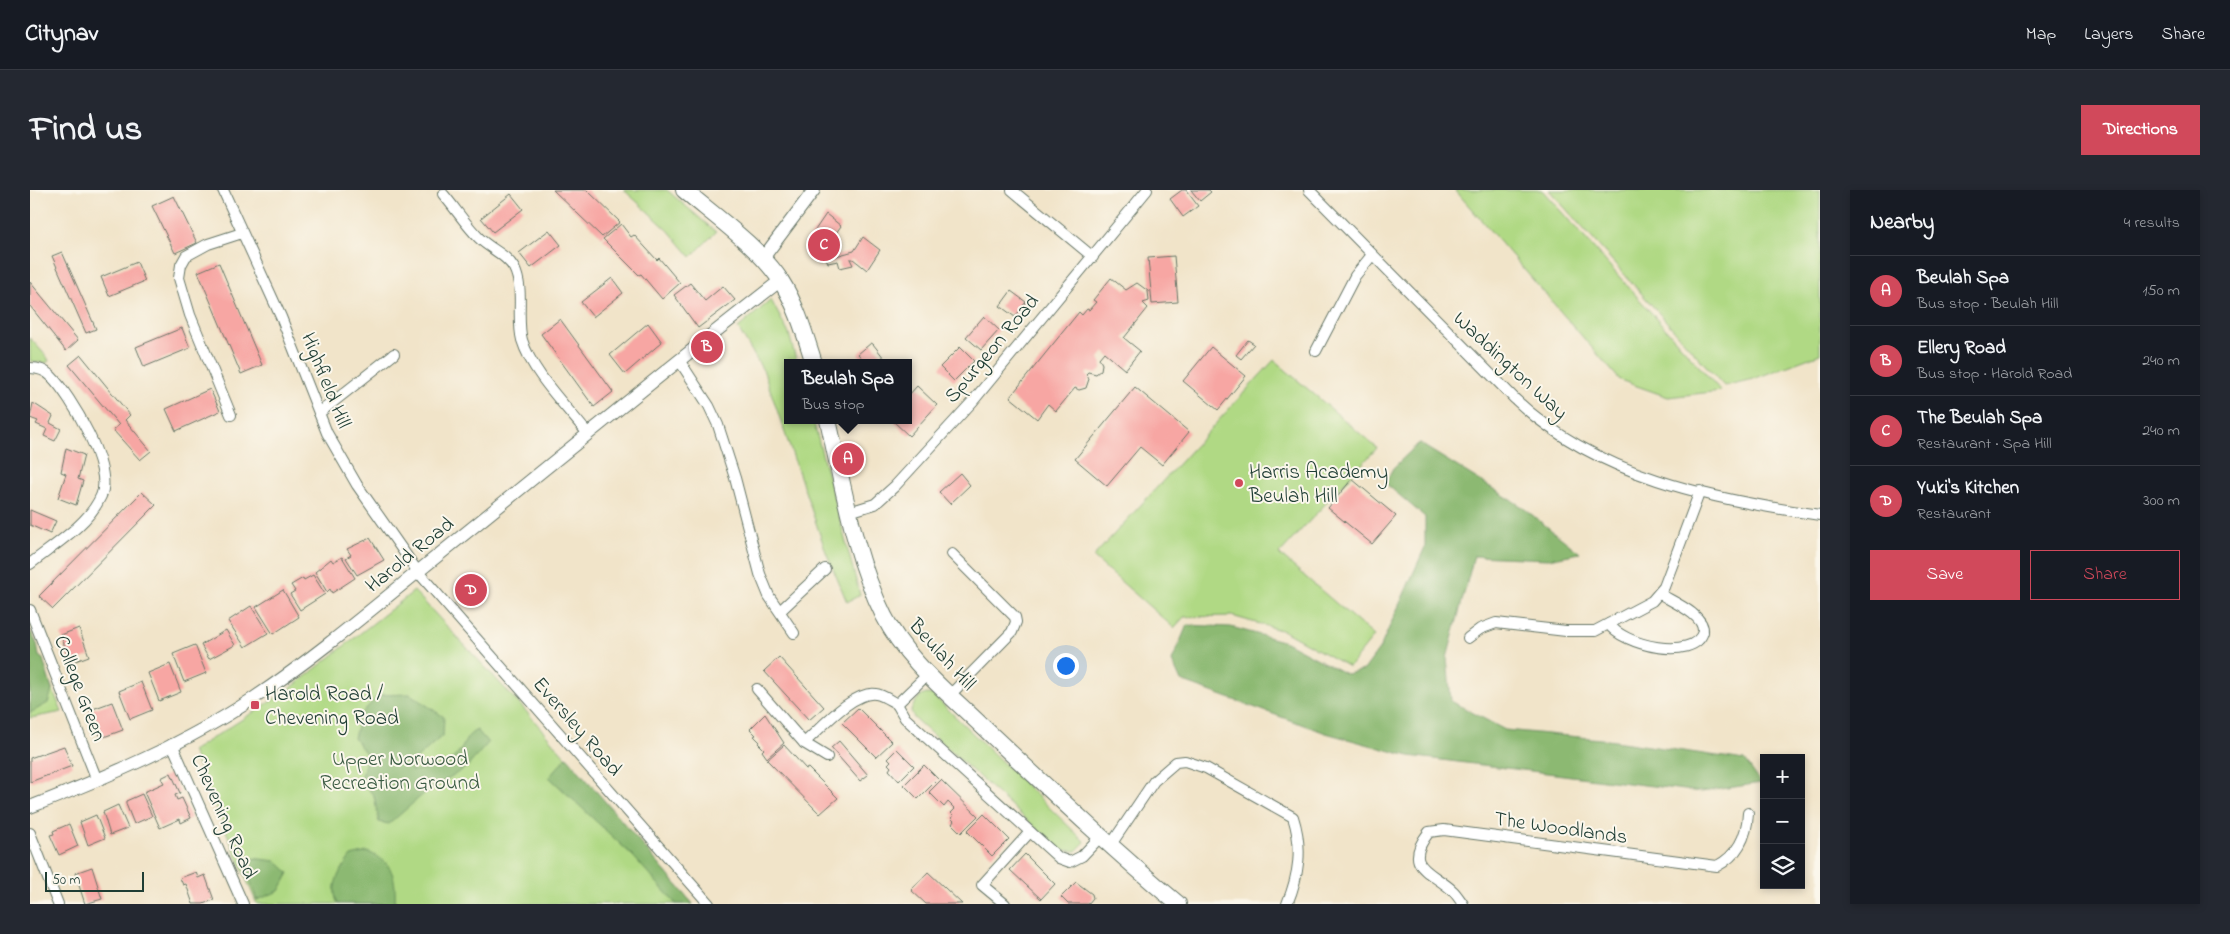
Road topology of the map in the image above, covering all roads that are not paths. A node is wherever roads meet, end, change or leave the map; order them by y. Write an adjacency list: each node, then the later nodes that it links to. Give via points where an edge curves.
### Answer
1 (223, 190): 8 (street, Highfield Hill)
2 (684, 190): 11 (main road)
3 (814, 190): 11 (street)
4 (1012, 190): 10 (street)
5 (1146, 190): 10 (street, Spurgeon Road)
6 (1309, 190): 9 (street, Waddington Way)
7 (443, 194): 21 (street, via 480,238 504,256 514,269 519,290 518,316 522,340 531,361)
8 (242, 233): 18 (street, Highfield Hill, via 281,316); 19 (street, via 208,244 186,256 179,278 190,315)
9 (1372, 255): 13 (street, via 1355,276); 22 (street, Waddington Way, via 1515,399 1558,434 1620,467)
10 (1093, 257): 23 (street, Spurgeon Road, via 973,401 895,486 874,504)
11 (763, 258): 12 (main road)
12 (781, 280): 15 (main road, via 797,313); 16 (street, Harold Road)
13 (1316, 351)
14 (394, 354): 18 (street)
15 (813, 359)
16 (679, 360): 21 (street, Harold Road); 31 (street, via 718,425 760,574 769,596)
17 (30, 368): 26 (street, via 46,372 63,392 96,451 105,482 92,512)
18 (319, 413): 28 (street, Highfield Hill, via 335,450)
19 (231, 414)
20 (829, 424): 23 (main road, Beulah Hill)
21 (588, 434): 28 (street, Harold Road)
22 (1700, 490): 24 (street, Waddington Way); 29 (street, via 1680,550)
23 (849, 512): 35 (main road, Beulah Hill, via 884,616)
24 (1820, 515)
25 (952, 554): 37 (street, via 1016,622 1012,632)
26 (30, 564)
27 (826, 570): 31 (street)
28 (418, 572): 40 (street, Harold Road, via 254,698); 50 (street, Eversley Road)
29 (1660, 594): 32 (street); 32 (street, via 1701,623 1703,632 1698,643 1686,648 1645,644 1619,636)
30 (30, 610): 42 (street, College Green)
31 (780, 611): 33 (street)
32 (1609, 624): 34 (street, via 1595,631 1580,632 1496,624 1480,629)
33 (794, 634)
34 (1468, 638)
35 (928, 674): 37 (main road, Beulah Hill); 38 (street)
36 (757, 689): 39 (street)
37 (950, 695): 47 (main road, Beulah Hill)
38 (897, 704): 39 (street, via 877,694 855,698); 45 (street, via 905,718)
39 (804, 743): 41 (street)
40 (172, 744): 42 (street, Harold Road); 49 (street, Chevening Road)
41 (827, 757)
42 (96, 780): 43 (street, Harold Road)
43 (30, 808)
44 (1748, 813): 54 (street, The Woodlands, via 1740,846 1728,861 1718,866 1444,830 1429,832 1419,844 1418,856 1423,870 1453,891)
45 (1030, 832): 47 (street, via 1059,858 1070,862); 51 (street, via 982,885)
46 (30, 833): 48 (street)
47 (1105, 841): 52 (main road, Beulah Hill); 53 (street, via 1160,774 1176,762 1196,763 1293,818 1299,863)
48 (58, 904)
49 (243, 904)
50 (709, 904)
51 (1005, 904)
52 (1178, 904)
53 (1287, 904)
54 (1463, 904)

